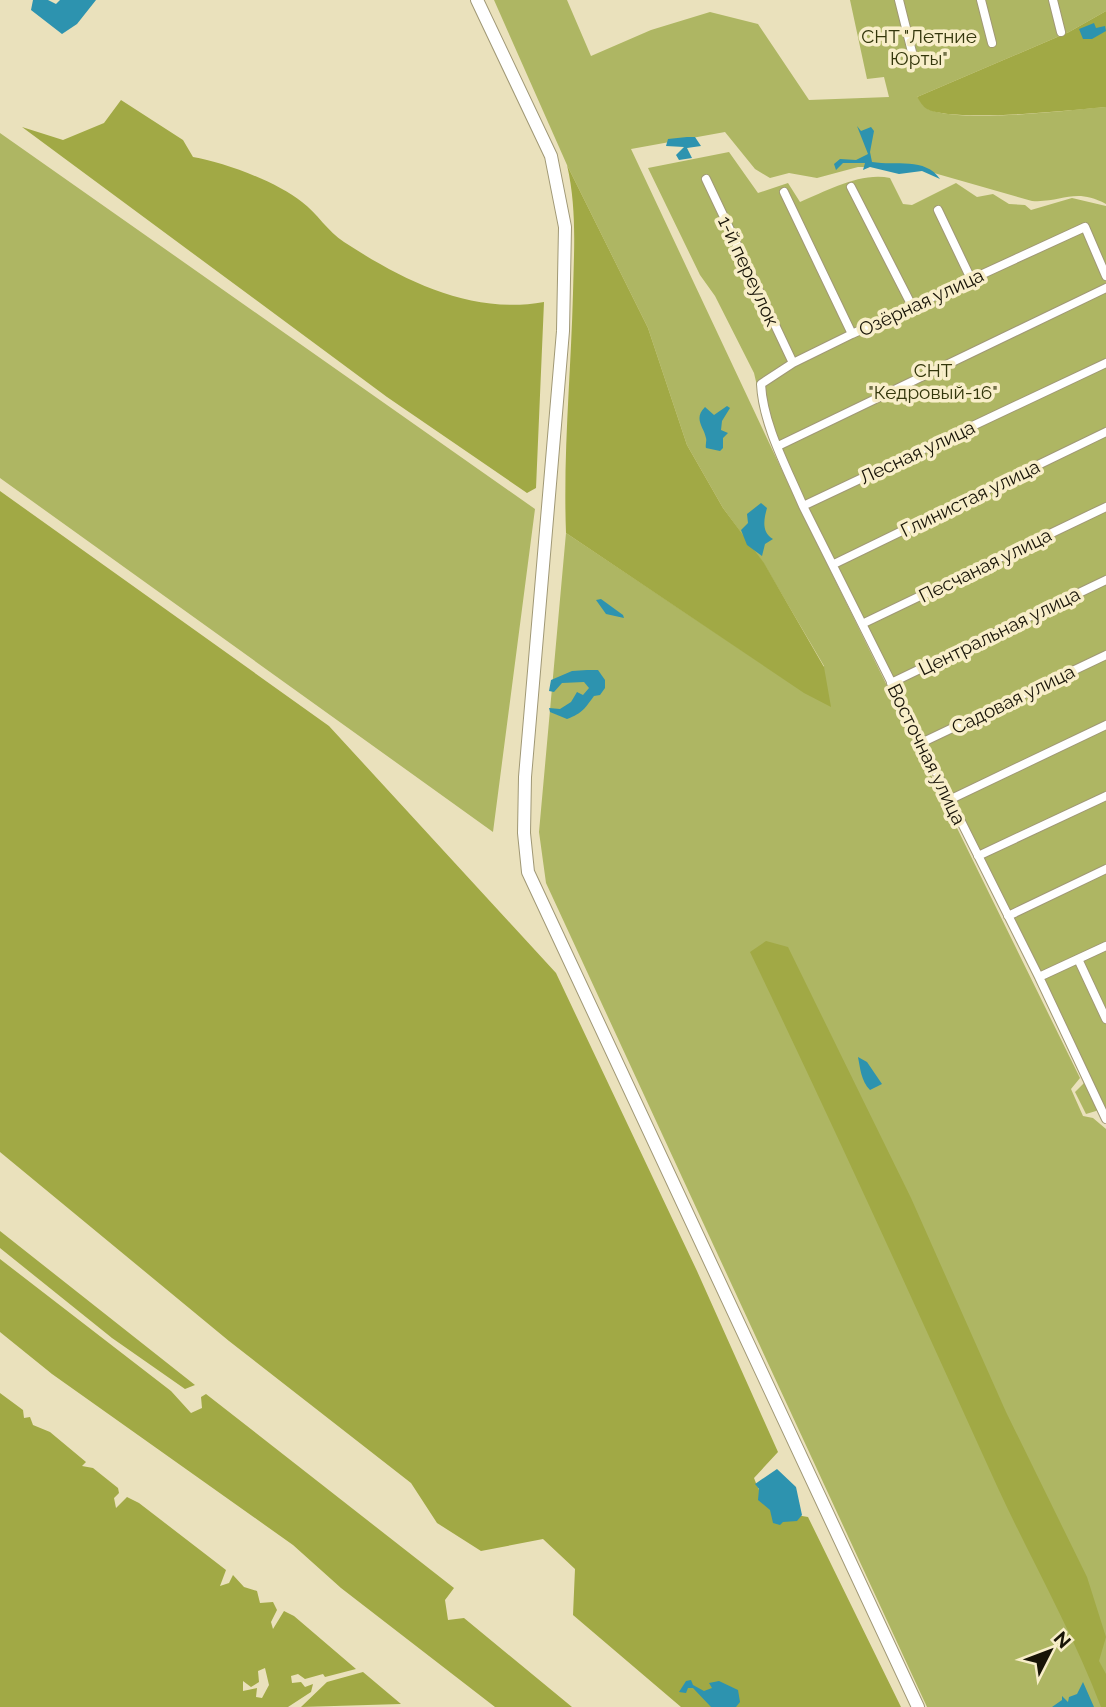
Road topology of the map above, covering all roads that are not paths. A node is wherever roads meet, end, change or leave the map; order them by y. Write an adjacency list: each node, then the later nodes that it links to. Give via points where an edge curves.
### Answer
1 (477, 0): 41 (street, via 551,156 565,227 563,331 525,777 528,872)
2 (899, 0): 7 (street)
3 (981, 0): 6 (street)
4 (1053, 0): 5 (street)
5 (1061, 32)
6 (992, 43)
7 (914, 60)
8 (706, 179): 17 (street, 1-й переулок)
9 (851, 187): 15 (street)
10 (784, 192): 16 (street)
11 (938, 210): 13 (street)
12 (1106, 276): 13 (street, Озёрная улица, via 1085,227)
13 (971, 279): 15 (street, Озёрная улица)
14 (1106, 288): 21 (street)
15 (912, 306): 16 (street, Озёрная улица)
16 (852, 334): 17 (street, Озёрная улица)
17 (793, 363): 19 (street, Озёрная улица)
18 (1106, 363): 22 (street, Лесная улица)
19 (761, 384): 21 (street, Восточная улица)
20 (1106, 432): 24 (street, Глинистая улица)
21 (778, 446): 22 (street, Восточная улица)
22 (803, 506): 24 (street, Восточная улица)
23 (1106, 507): 26 (street, Песчаная улица)
24 (834, 564): 26 (street, Восточная улица)
25 (1106, 580): 28 (street, Центральная улица)
26 (864, 623): 28 (street, Восточная улица)
27 (1106, 654): 30 (street, Садовая улица)
28 (891, 683): 30 (street, Восточная улица)
29 (1106, 725): 32 (street)
30 (921, 743): 32 (street, Восточная улица)
31 (1106, 796): 33 (street)
32 (949, 800): 33 (street, Восточная улица)
33 (978, 856): 35 (street, Восточная улица)
34 (1106, 869): 35 (street)
35 (1008, 916): 38 (street, Восточная улица)
36 (1106, 946): 37 (street)
37 (1078, 959): 38 (street); 39 (street)
38 (1039, 976): 40 (street, Восточная улица)
39 (1106, 1019)
40 (1105, 1114)
41 (918, 1707)

